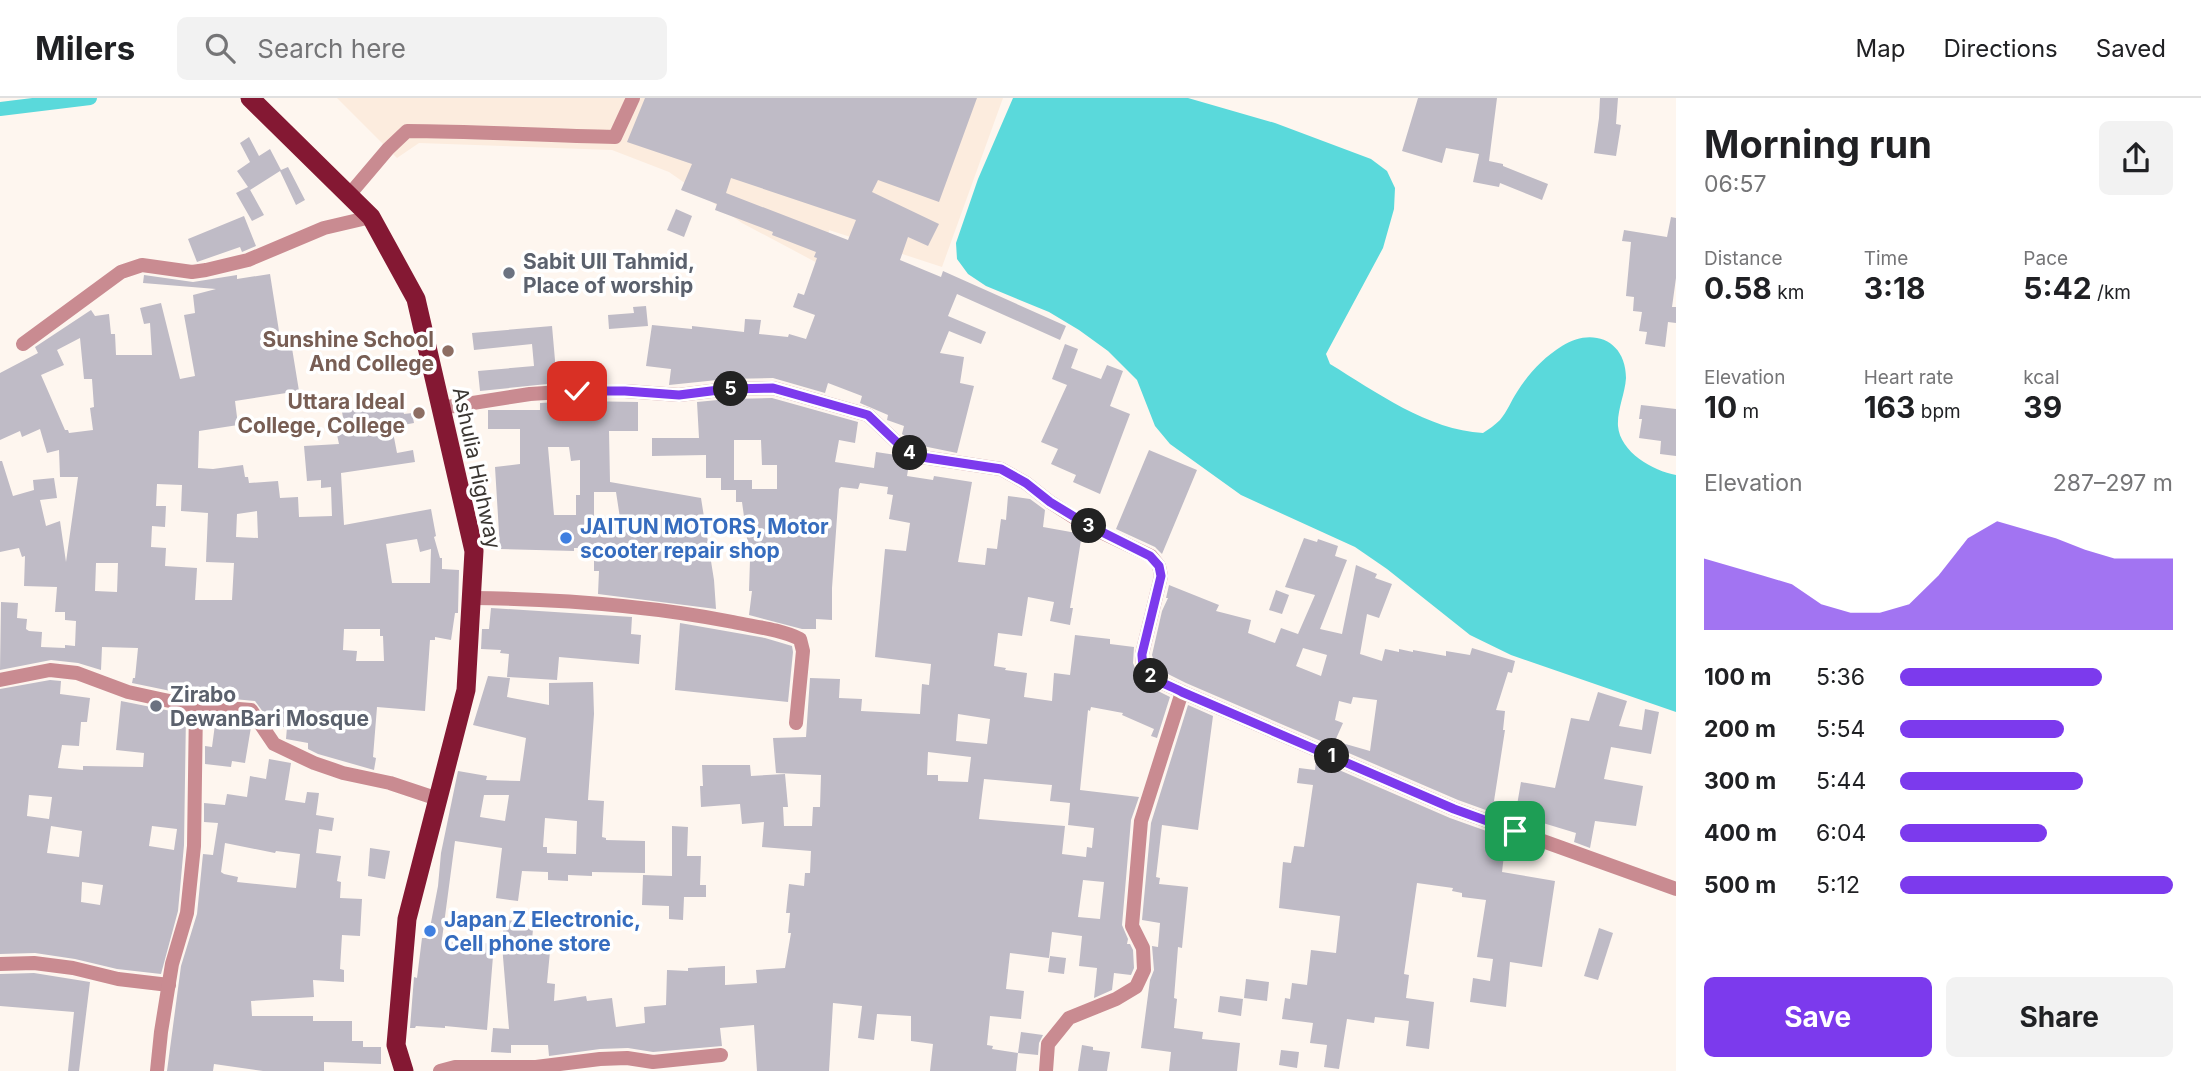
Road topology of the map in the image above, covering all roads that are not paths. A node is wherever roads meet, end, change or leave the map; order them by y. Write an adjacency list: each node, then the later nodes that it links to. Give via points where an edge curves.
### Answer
1 (633, 98): 3 (street, via 615,136 407,131)
2 (255, 99): 3 (highway, Ashulia Highway)
3 (349, 195): 4 (highway, Ashulia Highway)
4 (371, 217): 5 (street, via 324,228 248,260 206,270 142,265 121,272); 6 (highway, Ashulia Highway, via 415,299)
5 (23, 344)
6 (441, 408): 7 (highway, Ashulia Highway, via 474,551); 9 (street, via 577,391 679,395 773,388 868,415 907,452 1001,469 1086,524 1150,556 1161,576 1142,663 1147,674)
7 (472, 598): 11 (street, via 628,605 787,633 800,639 803,651); 12 (highway, Ashulia Highway, via 466,690)
8 (0, 680): 10 (street, via 50,670 77,673 128,692)
9 (1182, 692): 13 (street, via 1454,809); 20 (street, via 1141,821 1132,926 1143,948 1144,970 1136,987 1069,1018 1048,1044)
10 (196, 706): 12 (street, via 251,710 274,744 343,773); 15 (street, via 194,846 187,913)
11 (796, 723)
12 (438, 799): 18 (highway, Ashulia Highway, via 407,919 396,1045)
13 (1676, 889)
14 (0, 964): 15 (street, via 74,968)
15 (169, 985): 17 (street)
16 (721, 1055): 19 (street)
17 (158, 1071)
18 (404, 1071)
19 (440, 1071)
20 (1046, 1071)

